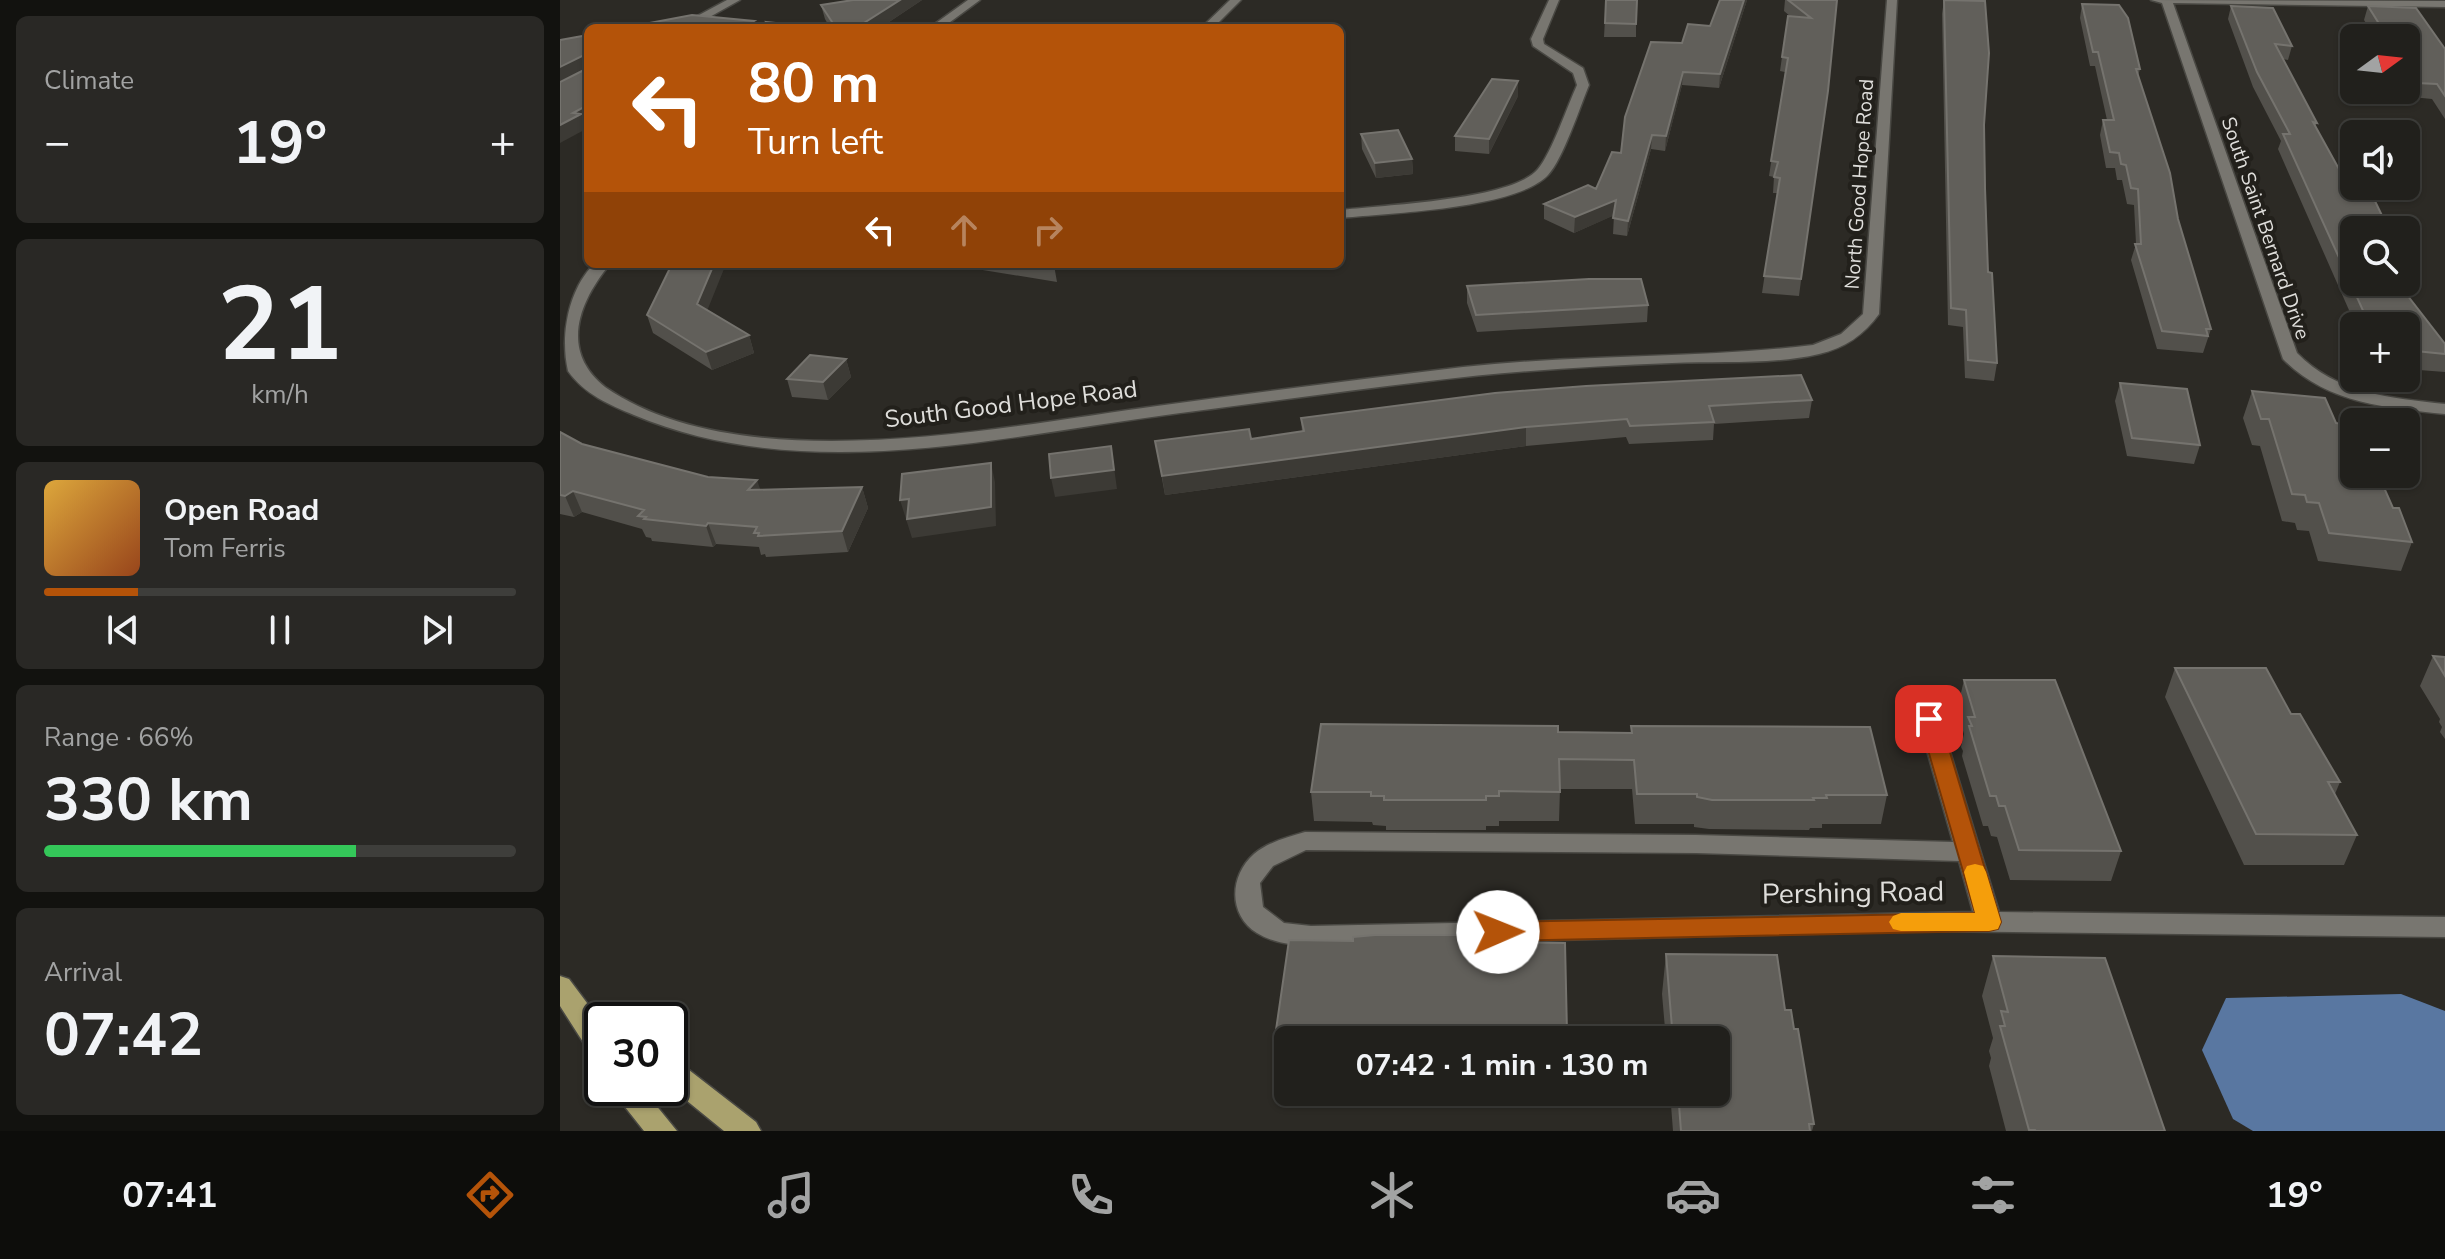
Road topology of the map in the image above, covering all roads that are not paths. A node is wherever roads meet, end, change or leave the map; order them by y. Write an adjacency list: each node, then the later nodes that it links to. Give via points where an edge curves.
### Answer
1 (735, 0): 9 (street)
2 (975, 0): 10 (street)
3 (1236, 0): 11 (street)
4 (1554, 0): 12 (street, via 1537,39 1539,46 1579,71 1583,85 1545,170 1515,190 1494,196)
5 (1892, 0): 14 (street, North Good Hope Road, via 1871,314 1864,326 1833,344 1793,353)
6 (2156, 0): 7 (street)
7 (2166, 0): 8 (street); 15 (street, South Saint Bernard Drive, via 2289,355 2311,375 2355,395)
8 (2445, 4)
9 (689, 24)
10 (941, 24)
11 (1211, 24)
12 (1344, 214)
13 (598, 268): 14 (street, South Good Hope Road, via 574,296 565,318 563,338 579,374 602,394 657,420 753,441 842,446 917,442 1436,375)
14 (1588, 362)
15 (2445, 409)
16 (1929, 719): 17 (street)
17 (1969, 852): 18 (street); 18 (street, Pershing Road, via 1305,841 1260,863 1247,882 1246,905 1257,920 1279,932 1311,936)
18 (1989, 922): 19 (street, Pershing Road)
19 (2445, 927)
20 (560, 987): 21 (main road)
21 (584, 1011)
22 (688, 1085): 25 (main road)
23 (640, 1106): 24 (main road)
24 (662, 1131)
25 (746, 1131)

